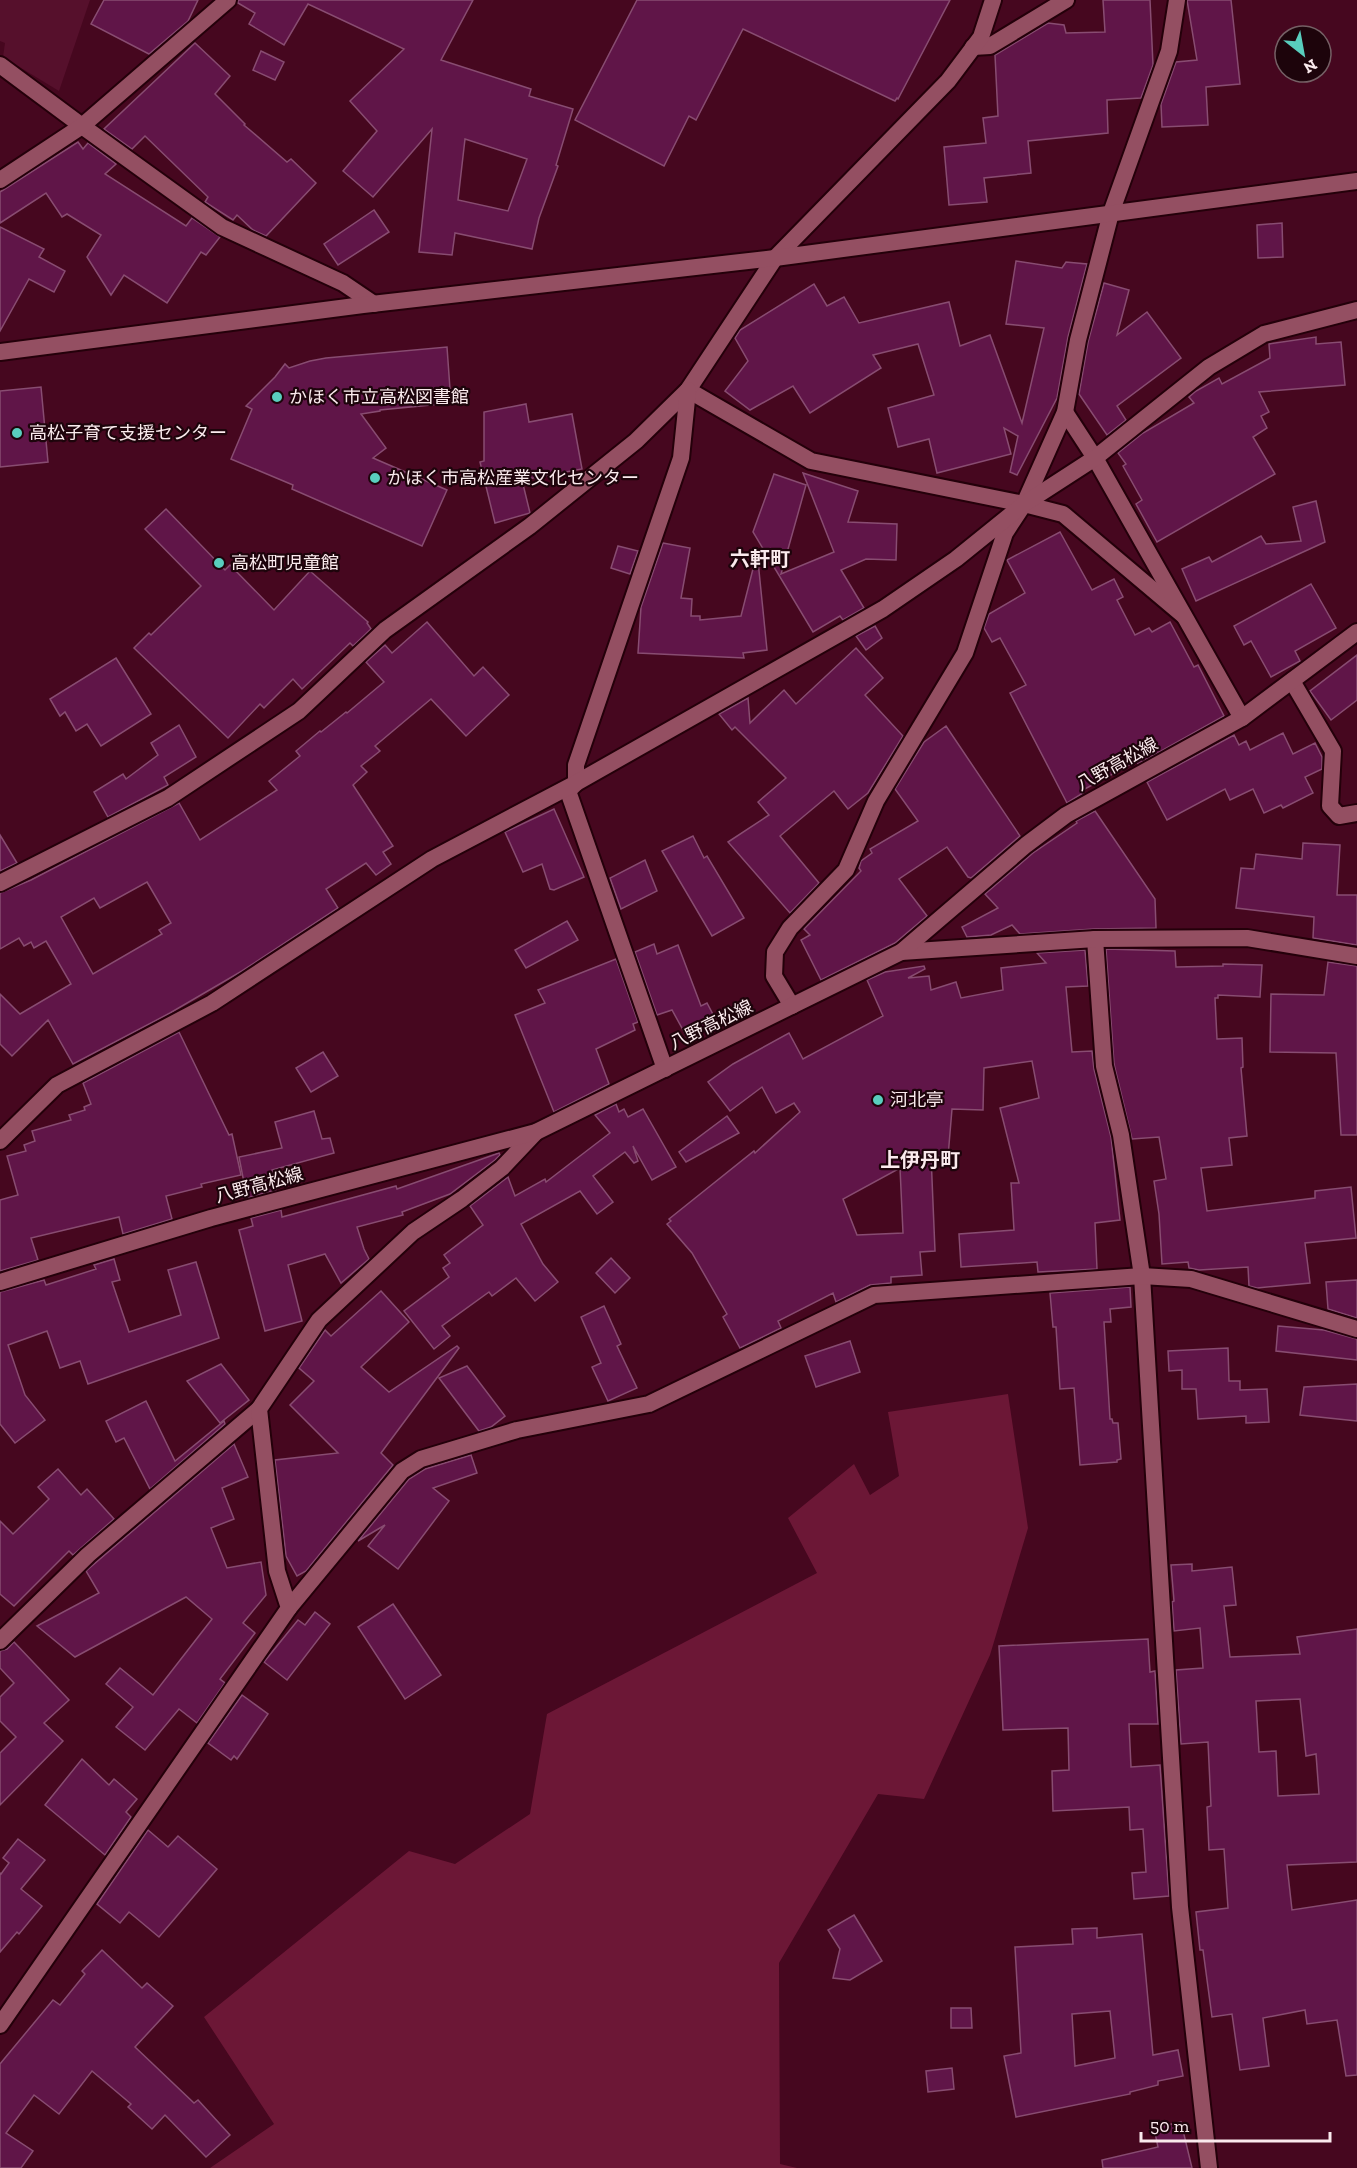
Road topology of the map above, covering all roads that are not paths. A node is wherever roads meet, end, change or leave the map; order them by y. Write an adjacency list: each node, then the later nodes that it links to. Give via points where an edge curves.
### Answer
1 (228, 0): 7 (street)
2 (993, 0): 5 (street, via 981,37)
3 (1066, 0): 5 (street, via 990,46)
4 (1177, 0): 10 (street, via 1169,51)
5 (973, 47): 11 (street, via 948,81)
6 (0, 64): 7 (street)
7 (82, 126): 8 (street); 12 (street, via 222,227 343,283)
8 (0, 180)
9 (1357, 181): 10 (street)
10 (1111, 213): 11 (street); 16 (street, via 1078,340)
11 (775, 258): 12 (street); 15 (street)
12 (374, 304): 14 (street)
13 (1357, 310): 17 (street, via 1264,334 1209,367)
14 (0, 352)
15 (688, 390): 18 (street, via 811,461); 23 (street, via 681,458 576,765); 25 (street, via 636,441 530,526 386,630 299,711 168,798)
16 (1065, 412): 17 (street); 18 (street)
17 (1095, 458): 18 (street); 19 (street)
18 (1024, 504): 19 (street, via 1063,514); 23 (street, via 956,559 883,609); 29 (street, via 1005,533 965,653 876,801 846,870 790,928 775,952 774,976)
19 (1184, 616): 22 (street)
20 (1357, 632): 21 (street, 八野高松線)
21 (1292, 681): 22 (street, 八野高松線); 24 (street, via 1333,751 1330,807 1340,816)
22 (1242, 718): 27 (street, 八野高松線, via 1066,815)
23 (576, 783): 30 (street, via 568,792); 32 (street, via 432,859 212,1003 57,1085)
24 (1357, 813)
25 (0, 883)
26 (1095, 939): 27 (street); 28 (street, via 1247,938); 33 (street, via 1104,1066 1121,1135)
27 (901, 952): 29 (street, 八野高松線)
28 (1357, 956)
29 (792, 1006): 30 (street, 八野高松線)
30 (665, 1069): 31 (street, 八野高松線)
31 (536, 1132): 34 (street, 八野高松線, via 211,1218); 36 (street, via 502,1168 413,1232 319,1320)
32 (0, 1141)
33 (1142, 1276): 35 (street, via 1191,1279); 37 (street, via 874,1295 649,1404 517,1430 422,1459 402,1471); 40 (street, via 1180,1907)
34 (0, 1282)
35 (1357, 1329)
36 (259, 1409): 37 (street, via 277,1570); 38 (street, via 88,1555)
37 (289, 1608): 39 (street)
38 (0, 1641)
39 (0, 2025)
40 (1209, 2168)

